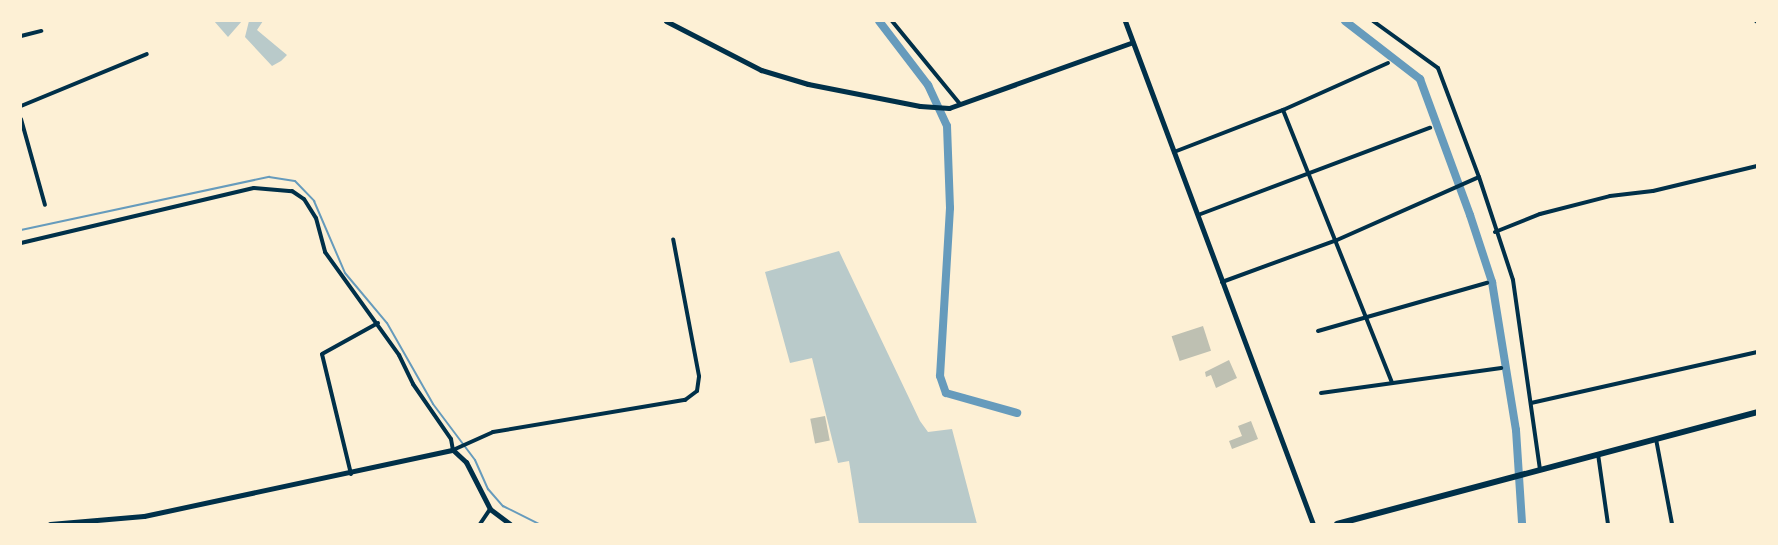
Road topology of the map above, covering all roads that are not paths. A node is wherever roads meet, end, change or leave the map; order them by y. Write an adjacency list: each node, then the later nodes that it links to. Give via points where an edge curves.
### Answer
1 (666, 21): 11 (main road, via 761,70 808,84 922,106)
2 (892, 21): 11 (street)
3 (1125, 21): 7 (main road)
4 (1373, 21): 18 (street, via 1438,68)
5 (41, 31): 6 (street)
6 (21, 36)
7 (1133, 42): 11 (main road); 15 (main road)
8 (147, 54): 10 (street)
9 (1388, 63): 12 (street)
10 (21, 106)
11 (962, 106)
12 (1283, 110): 15 (street); 17 (street)
13 (21, 119): 19 (street)
14 (1430, 128): 17 (street)
15 (1173, 152): 20 (main road)
16 (1757, 166): 21 (street, via 1653,191 1610,196 1540,214)
17 (1312, 176): 20 (street); 23 (street)
18 (1479, 177): 21 (street); 23 (street)
19 (45, 204)
20 (1197, 216): 25 (main road)
21 (1495, 232): 34 (street, via 1512,280)
22 (673, 239): 37 (street, via 699,376 697,391 685,400 493,432)
23 (1337, 240): 25 (street); 27 (street)
24 (21, 243): 28 (street, via 254,188 292,191 304,199 316,218 325,252)
25 (1221, 282): 45 (main road)
26 (1487, 283): 27 (street)
27 (1367, 315): 29 (street); 32 (street)
28 (378, 323): 37 (street); 40 (street, via 322,354)
29 (1318, 331)
30 (1757, 352): 34 (street)
31 (1501, 368): 32 (street)
32 (1392, 383): 33 (street)
33 (1322, 393)
34 (1531, 403): 39 (street)
35 (1757, 412): 36 (main road)
36 (1655, 439): 38 (main road); 48 (street)
37 (455, 448): 40 (main road); 41 (main road)
38 (1597, 454): 39 (main road); 47 (street)
39 (1540, 470): 46 (main road)
40 (351, 474): 42 (main road, via 144,516)
41 (490, 509): 43 (street); 44 (main road)
42 (50, 524)
43 (480, 524)
44 (510, 524)
45 (1312, 524)
46 (1337, 524)
47 (1608, 524)
48 (1672, 524)

